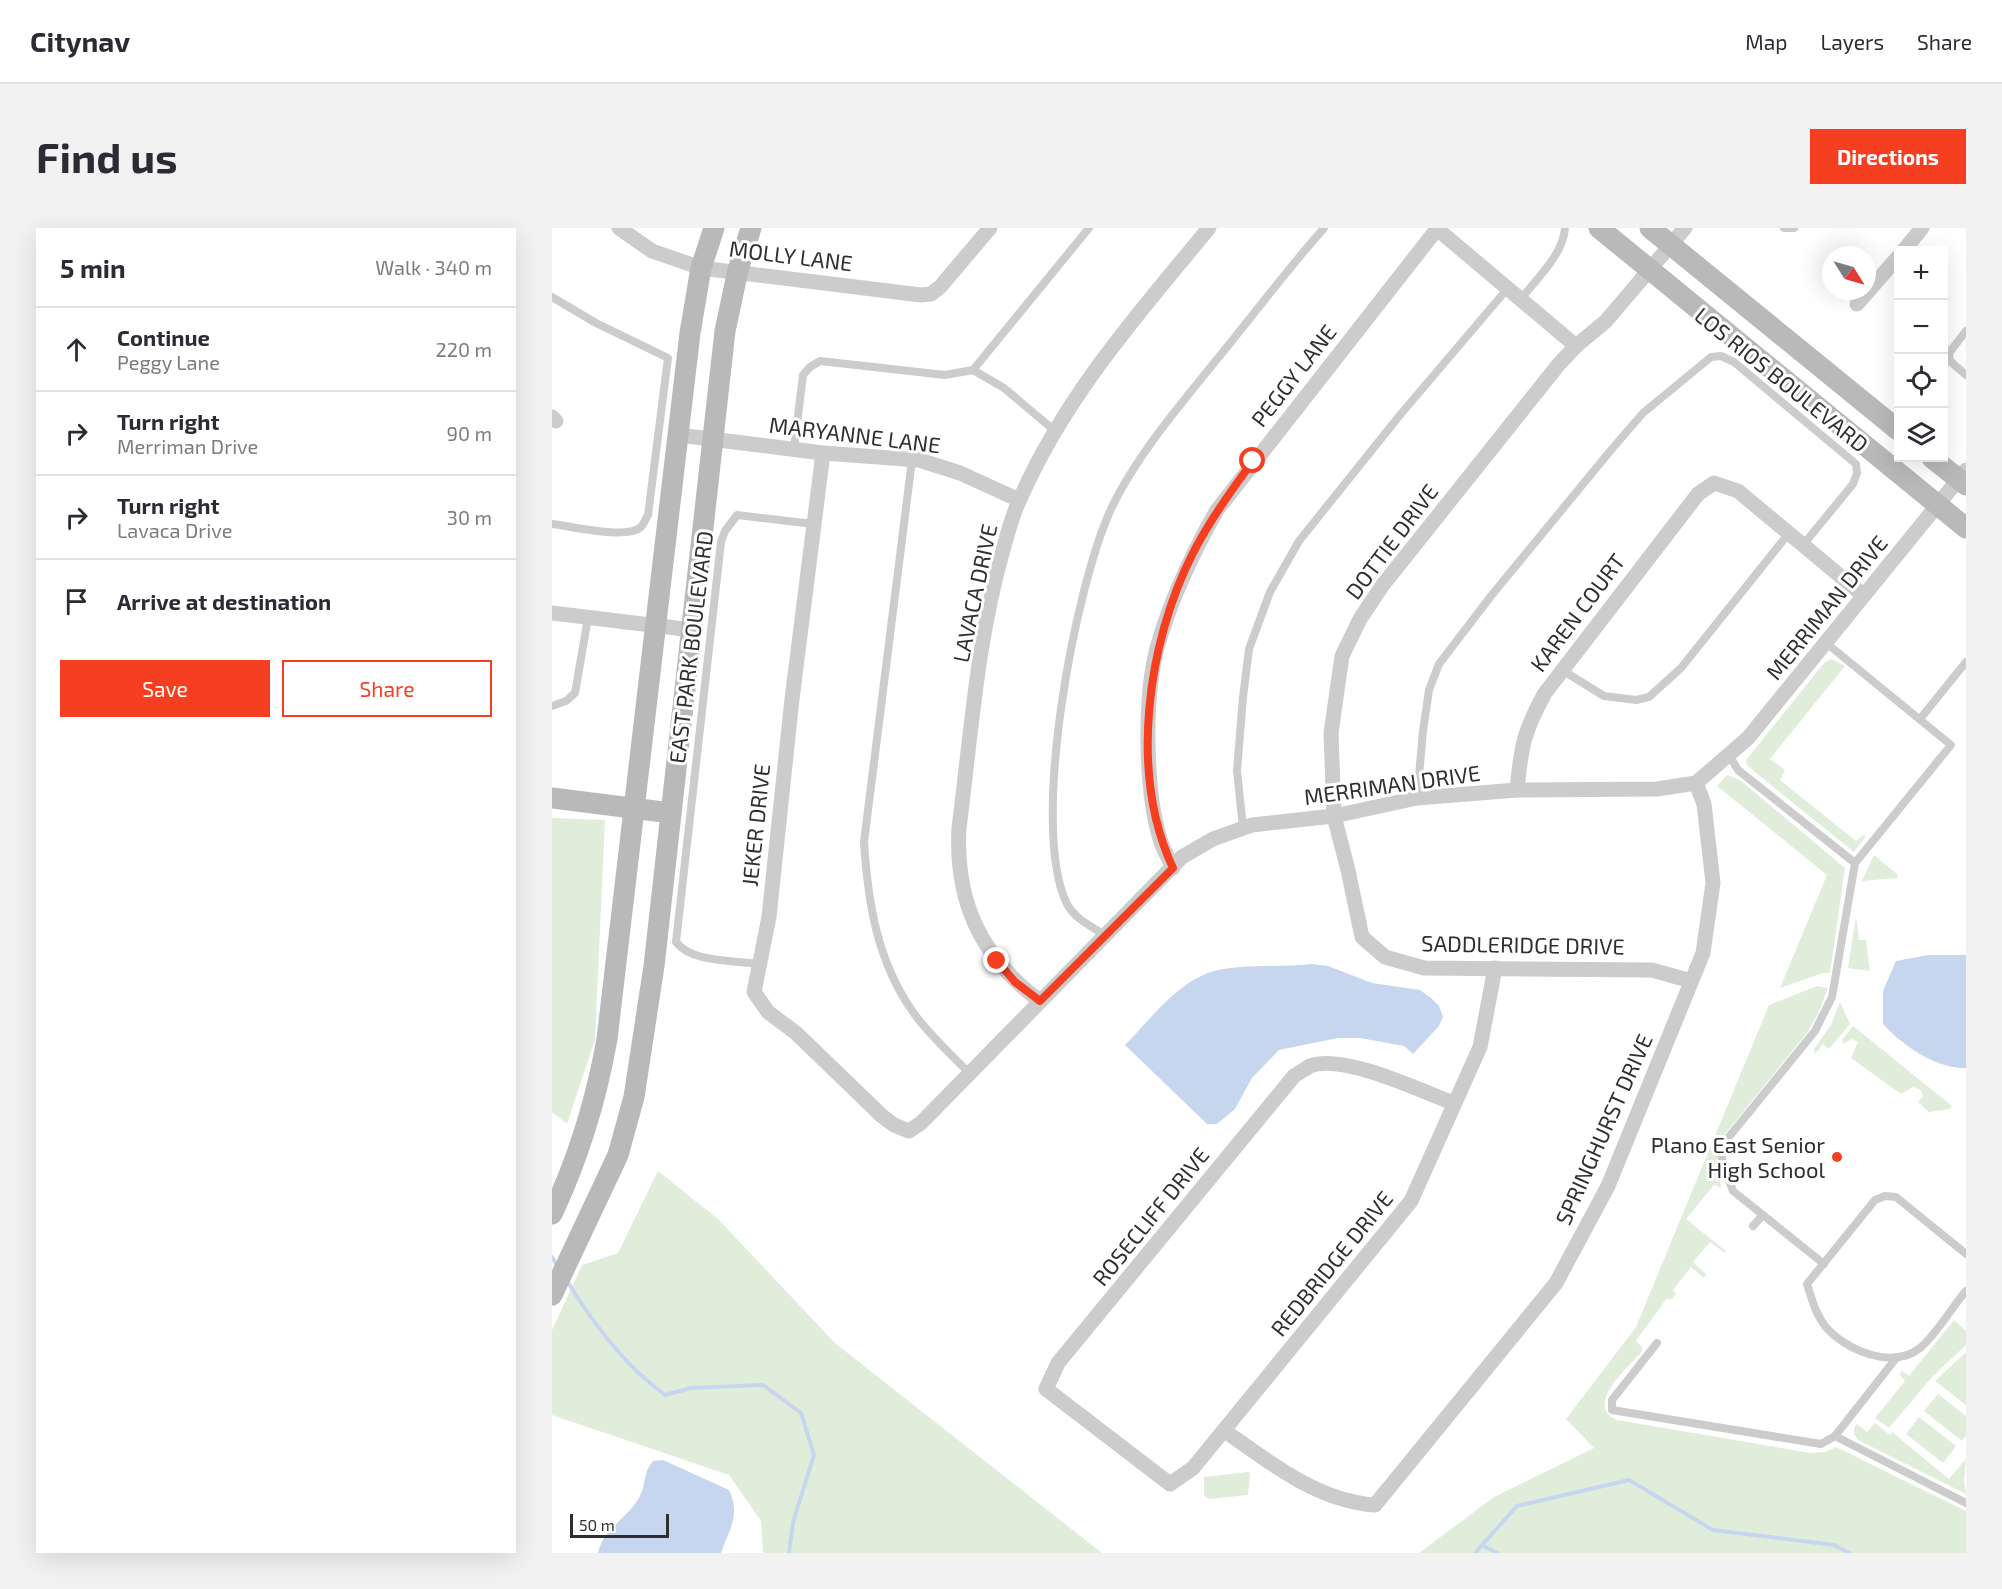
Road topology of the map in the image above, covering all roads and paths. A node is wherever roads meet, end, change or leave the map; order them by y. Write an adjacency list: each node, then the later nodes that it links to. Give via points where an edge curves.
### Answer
1 (619, 228): 19 (street, MOLLY LANE, via 652,251)
2 (714, 228): 19 (main road, EAST PARK BOULEVARD)
3 (751, 228): 20 (main road, EAST PARK BOULEVARD)
4 (990, 228): 20 (street, MOLLY LANE, via 931,294)
5 (1089, 228): 28 (lane)
6 (1209, 228): 31 (street, LAVACA DRIVE, via 1105,353)
7 (1324, 228): 67 (lane, via 1162,428 1111,509 1092,559 1059,726 1052,810 1058,879 1068,906 1084,923)
8 (1437, 228): 22 (street); 66 (street, PEGGY LANE, via 1217,510 1192,554 1172,602 1157,650 1148,748 1160,840)
9 (1565, 228): 24 (lane, via 1557,254)
10 (1599, 228): 21 (main road, LOS RIOS BOULEVARD)
11 (1650, 228): 16 (main road, LOS RIOS BOULEVARD)
12 (1686, 228): 16 (street, DOTTIE DRIVE)
13 (1784, 228): 14 (lane)
14 (1794, 228)
15 (1922, 228): 17 (street)
16 (1671, 245): 21 (street, DOTTIE DRIVE); 30 (main road, LOS RIOS BOULEVARD)
17 (1907, 246)
18 (1894, 263): 25 (street)
19 (701, 268): 20 (street, MOLLY LANE); 32 (main road, EAST PARK BOULEVARD)
20 (738, 270): 33 (main road, EAST PARK BOULEVARD, via 725,331)
21 (1650, 270): 27 (street, DOTTIE DRIVE, via 1606,321); 40 (main road, LOS RIOS BOULEVARD)
22 (1508, 288): 24 (street); 64 (lane, via 1299,541 1270,592 1249,649 1243,697 1237,771)
23 (552, 297): 41 (lane, via 668,358 648,514 640,528 612,532)
24 (1521, 299): 27 (street)
25 (1857, 304)
26 (1966, 331): 29 (lane, via 1949,353 1950,361)
27 (1576, 346): 63 (street, DOTTIE DRIVE, via 1382,586 1360,619 1342,656 1330,733)
28 (973, 370): 31 (lane, via 1004,388); 34 (lane, via 945,375 820,361 803,375)
29 (1966, 375)
30 (1894, 426)
31 (1055, 431): 39 (street, LAVACA DRIVE)
32 (679, 435): 33 (street, MARYANNE LANE); 49 (main road, EAST PARK BOULEVARD)
33 (714, 440): 34 (street, MARYANNE LANE); 50 (main road, EAST PARK BOULEVARD)
34 (794, 449): 35 (street, MARYANNE LANE)
35 (823, 453): 36 (street, MARYANNE LANE); 42 (street, JEKER DRIVE)
36 (912, 460): 39 (street, MARYANNE LANE, via 940,466); 73 (lane, via 864,842 867,894 876,937 899,989 914,1014)
37 (1938, 462): 38 (main road)
38 (1964, 478): 40 (street, MERRIMAN DRIVE)
39 (1019, 500): 72 (street, LAVACA DRIVE, via 986,621 958,854 961,883 979,934 1015,982)
40 (1938, 506): 43 (main road, LOS RIOS BOULEVARD); 46 (street, MERRIMAN DRIVE)
41 (552, 524)
42 (814, 524): 69 (street, JEKER DRIVE, via 769,917); 69 (lane, via 736,515 721,542 675,942 692,955)
43 (1966, 528)
44 (1789, 533): 45 (street); 53 (lane, via 1681,668 1649,697 1636,700 1604,696); 53 (street, KAREN COURT, via 1738,491 1714,483 1698,494)
45 (1803, 545): 46 (street); 60 (lane, via 1852,484 1856,464 1734,362 1721,356 1711,357 1637,420 1439,664 1429,690 1422,731)
46 (1863, 595): 51 (street, MERRIMAN DRIVE)
47 (552, 613): 48 (street)
48 (588, 618): 49 (street); 54 (lane, via 575,693)
49 (656, 625): 50 (street); 61 (main road, EAST PARK BOULEVARD)
50 (692, 630): 62 (main road, EAST PARK BOULEVARD)
51 (1825, 642): 55 (lane); 56 (street, MERRIMAN DRIVE, via 1748,738)
52 (1966, 662): 55 (lane)
53 (1560, 669): 58 (street, KAREN COURT, via 1529,722 1521,747)
54 (552, 706)
55 (1920, 719): 65 (lane, via 1951,745)
56 (1729, 755): 57 (street, MERRIMAN DRIVE); 65 (lane, via 1738,770)
57 (1696, 783): 58 (street, MERRIMAN DRIVE, via 1639,790); 71 (street, SPRINGHURST DRIVE, via 1704,804 1713,883 1702,954)
58 (1517, 790): 60 (street, MERRIMAN DRIVE)
59 (552, 798): 61 (main road)
60 (1418, 798): 63 (street, MERRIMAN DRIVE)
61 (634, 807): 62 (main road); 76 (main road, EAST PARK BOULEVARD, via 607,1039 588,1124)
62 (671, 813): 82 (main road, EAST PARK BOULEVARD, via 654,966 626,1131 596,1205)
63 (1334, 816): 64 (street, MERRIMAN DRIVE); 68 (street, DOTTIE DRIVE)
64 (1243, 828): 66 (street, MERRIMAN DRIVE, via 1213,839 1182,857)
65 (1855, 863): 77 (lane, via 1832,997 1824,1015 1724,1143 1721,1153 1733,1191)
66 (1173, 868): 67 (street, MERRIMAN DRIVE)
67 (1105, 935): 72 (street, MERRIMAN DRIVE)
68 (1362, 937): 70 (street, SADDLERIDGE DRIVE, via 1385,957 1424,968)
69 (758, 964): 75 (street, JEKER DRIVE, via 754,992 759,1002 882,1116)
70 (1495, 968): 71 (street, SADDLERIDGE DRIVE, via 1652,970); 74 (street, REDBRIDGE DRIVE, via 1480,1047)
71 (1691, 981): 85 (street, SPRINGHURST DRIVE, via 1608,1186 1557,1283 1375,1504 1353,1503 1291,1477)
72 (1040, 1001): 73 (street, MERRIMAN DRIVE)
73 (969, 1073): 75 (street, MERRIMAN DRIVE)
74 (1453, 1103): 85 (street, REDBRIDGE DRIVE, via 1411,1201); 87 (street, ROSECLIFF DRIVE, via 1341,1064 1312,1065 1294,1076 1058,1363 1046,1389)
75 (909, 1131)
76 (552, 1214)
77 (1763, 1215): 78 (lane); 80 (lane)
78 (1753, 1226)
79 (1966, 1254): 80 (lane, via 1896,1197 1885,1196 1875,1200)
80 (1824, 1264): 84 (lane, via 1808,1284 1825,1325 1854,1348 1881,1357)
81 (1966, 1291): 84 (lane, via 1919,1348)
82 (552, 1295)
83 (1657, 1343): 86 (lane, via 1612,1400 1612,1410 1821,1444)
84 (1897, 1357): 86 (lane)
85 (1225, 1431): 87 (street, REDBRIDGE DRIVE, via 1193,1468)
86 (1835, 1436): 88 (lane)
87 (1170, 1484)
88 (1966, 1503)

